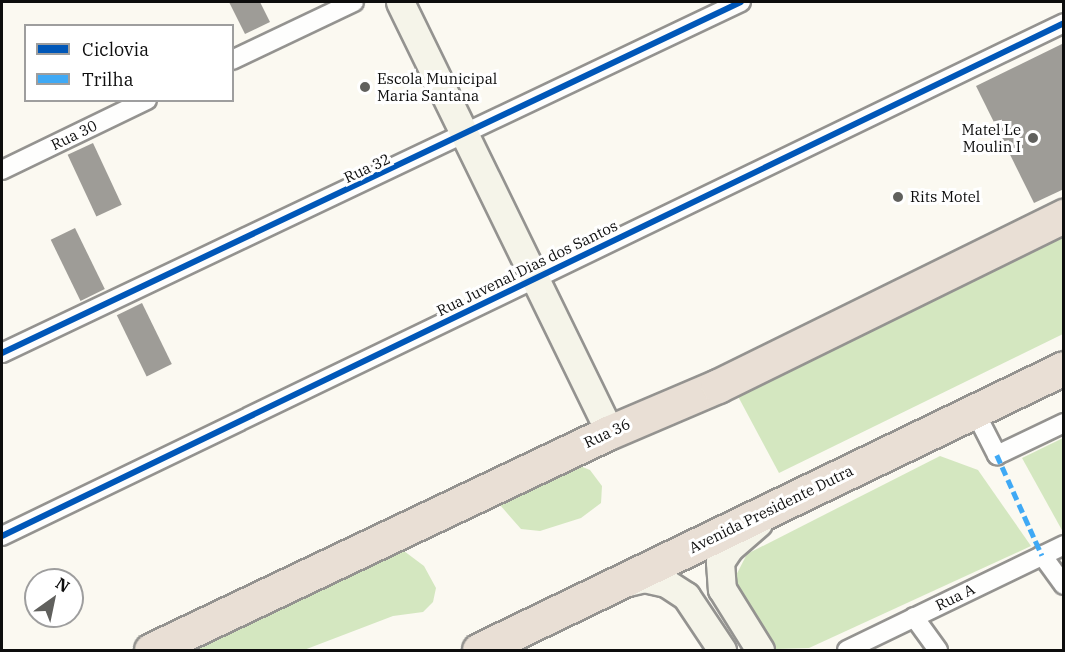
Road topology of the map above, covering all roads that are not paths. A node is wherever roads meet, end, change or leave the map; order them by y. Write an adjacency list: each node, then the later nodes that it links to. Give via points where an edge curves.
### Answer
1 (354, 2): 5 (street)
2 (400, 2): 7 (main road)
3 (741, 2): 7 (street, Rua 32)
4 (1064, 23): 10 (street, Rua Juvenal Dias dos Santos)
5 (234, 59)
6 (143, 102): 8 (street, Rua 30)
7 (464, 135): 10 (main road); 11 (street, Rua 32)
8 (2, 170)
9 (1064, 216): 15 (highway, Rua 36, via 718,386)
10 (536, 277): 15 (main road); 17 (street, Rua Juvenal Dias dos Santos)
11 (2, 353)
12 (1064, 368): 13 (highway, Avenida Presidente Dutra)
13 (974, 410): 14 (street, via 997,454); 16 (highway, Avenida Presidente Dutra)
14 (1064, 423)
15 (610, 432): 23 (highway, Rua 36)
16 (767, 512): 20 (highway, Avenida Presidente Dutra); 26 (main road, via 720,562 722,589)
17 (2, 536)
18 (1064, 545): 19 (street, Rua A)
19 (1042, 555): 21 (street); 22 (street, Rua A)
20 (616, 584): 24 (highway, Avenida Presidente Dutra); 25 (main road, via 644,578 666,583 686,596)
21 (1064, 585)
22 (914, 617): 27 (street, Rua A); 28 (street)
23 (151, 651)
24 (479, 651)
25 (722, 651)
26 (760, 651)
27 (847, 651)
28 (938, 651)

